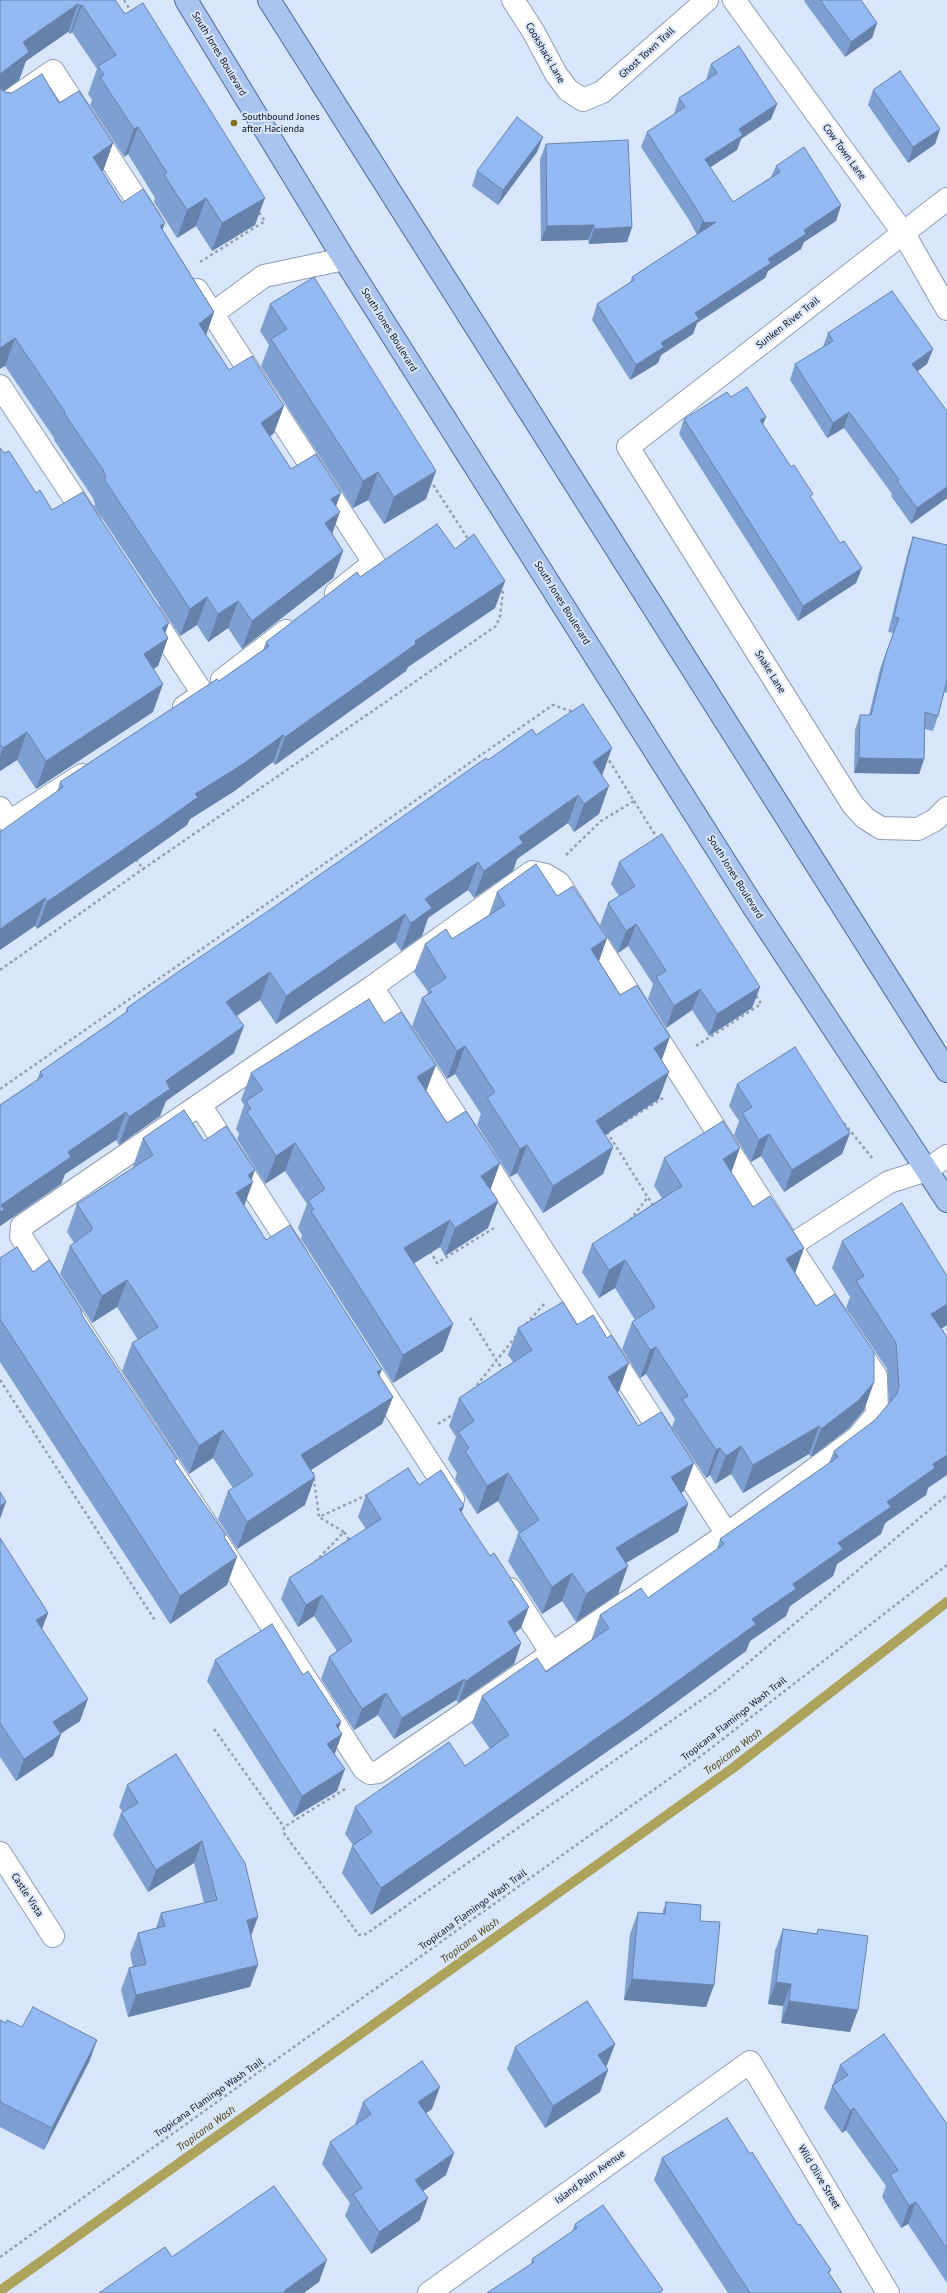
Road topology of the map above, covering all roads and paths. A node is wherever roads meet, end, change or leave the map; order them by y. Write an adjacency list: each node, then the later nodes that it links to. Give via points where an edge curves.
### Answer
1 (124, 0): 7 (path)
2 (186, 0): 14 (main road, South Jones Boulevard)
3 (269, 0): 38 (main road)
4 (513, 0): 8 (street, Cookshack Lane, via 556,74 568,90)
5 (707, 0): 8 (street, Ghost Town Trail, via 602,92)
6 (734, 0): 12 (street, Cow Town Lane)
7 (137, 20)
8 (583, 100)
9 (0, 108): 13 (street, via 53,71)
10 (947, 199): 12 (street, Sunken River Trail)
11 (256, 208): 15 (path, via 265,221 198,263)
12 (904, 234): 16 (street, Cow Town Lane); 19 (street, Sunken River Trail)
13 (162, 237)
14 (344, 258): 17 (street, via 264,276); 46 (main road, South Jones Boulevard, via 753,906)
15 (188, 277): 17 (street)
16 (947, 309)
17 (212, 314): 22 (street, via 374,563)
18 (0, 386): 20 (street)
19 (628, 447): 30 (street, Snake Lane, via 853,805 881,828 918,829 935,820)
20 (103, 542)
21 (142, 602): 24 (street)
22 (320, 604)
23 (302, 618): 24 (street)
24 (203, 694): 26 (street)
25 (580, 715): 40 (path, via 553,705)
26 (170, 716)
27 (605, 755): 29 (path)
28 (97, 764): 31 (street)
29 (634, 801): 32 (path); 34 (path, via 601,821)
30 (947, 808)
31 (3, 820)
32 (659, 842)
33 (143, 869): 35 (path)
34 (546, 875): 36 (street, via 532,872); 39 (street, via 559,883)
35 (0, 970)
36 (372, 987): 41 (street); 50 (street)
37 (752, 991): 39 (path, via 761,1004 692,1048)
38 (947, 1071)
39 (681, 1074): 44 (path, via 676,1090); 51 (street)
40 (0, 1089)
41 (200, 1105): 53 (street); 72 (street, via 22,1226 21,1236 364,1769)
42 (839, 1116): 47 (path)
43 (603, 1127): 44 (path)
44 (608, 1133): 49 (path)
45 (947, 1156): 46 (street)
46 (926, 1170): 47 (street); 48 (main road, South Jones Boulevard)
47 (889, 1182): 51 (street)
48 (947, 1201)
49 (657, 1210)
50 (519, 1213): 52 (path, via 437,1263); 64 (street)
51 (790, 1246): 64 (street, via 876,1376 877,1414 858,1438)
52 (429, 1249)
53 (306, 1271)
54 (470, 1318): 58 (path)
55 (947, 1329): 56 (path)
56 (940, 1333)
57 (362, 1357): 61 (street)
58 (505, 1372)
59 (0, 1380): 69 (path)
60 (947, 1494): 73 (path, via 717,1689 366,1934 359,1935 283,1832)
61 (463, 1515)
62 (319, 1518): 63 (path)
63 (344, 1532): 65 (path); 67 (path)
64 (727, 1534): 70 (street)
65 (352, 1545)
66 (947, 1565): 77 (path, Tropicana Flamingo Wash Trail, via 701,1756)
67 (310, 1566)
68 (501, 1574): 70 (street)
69 (156, 1622)
70 (551, 1652): 72 (street, via 378,1772)
71 (214, 1729): 73 (path)
72 (370, 1773): 73 (path)
73 (284, 1828)
74 (0, 1853): 75 (street, Castle Vista)
75 (53, 1936)
76 (750, 2062): 78 (street, Island Palm Avenue); 79 (street, Wild Olive Street)
77 (0, 2257)
78 (429, 2293)
79 (888, 2293)

